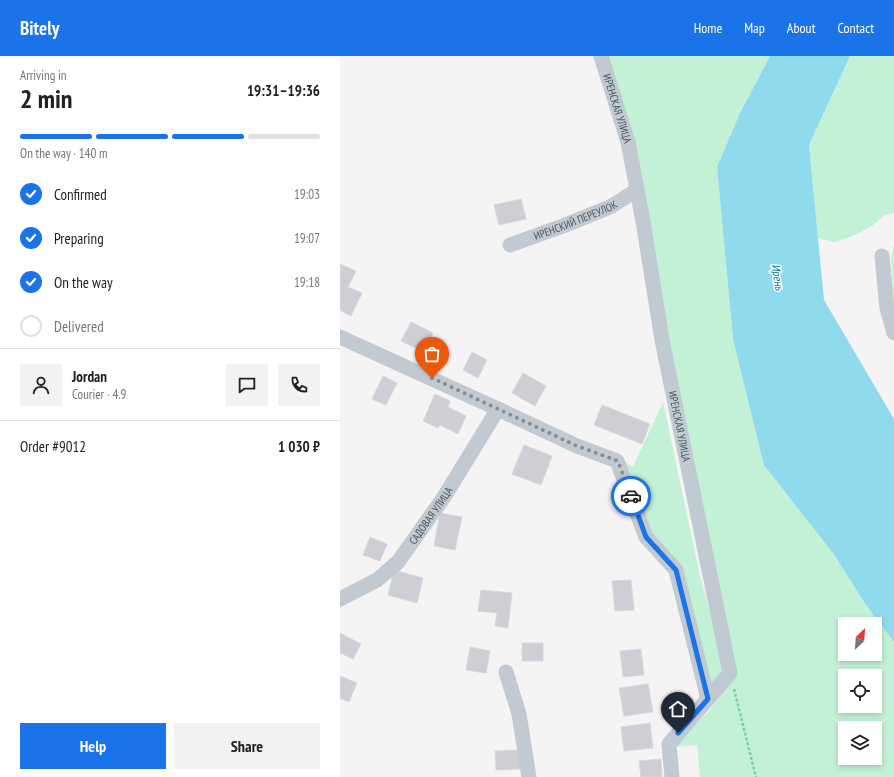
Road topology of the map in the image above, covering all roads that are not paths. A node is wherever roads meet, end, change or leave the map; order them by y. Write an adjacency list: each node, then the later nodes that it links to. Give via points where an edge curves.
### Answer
1 (601, 56): 2 (street, ИРЕНСКАЯ УЛИЦА, via 628,142)
2 (638, 190): 3 (street, ИРЕНСКИЙ ПЕРЕУЛОК, via 610,207); 10 (street, ИРЕНСКАЯ УЛИЦА, via 662,340 730,673)
3 (510, 245)
4 (882, 256): 5 (street, via 887,308)
5 (894, 333)
6 (340, 337): 7 (street)
7 (498, 409): 8 (street, САДОВАЯ УЛИЦА, via 444,497 398,562 377,580); 10 (street, via 577,446 618,461 646,537 676,570)
8 (340, 599)
9 (506, 672): 11 (street, via 519,714)
10 (708, 699): 12 (street, via 668,744)
11 (529, 777)
12 (672, 777)

